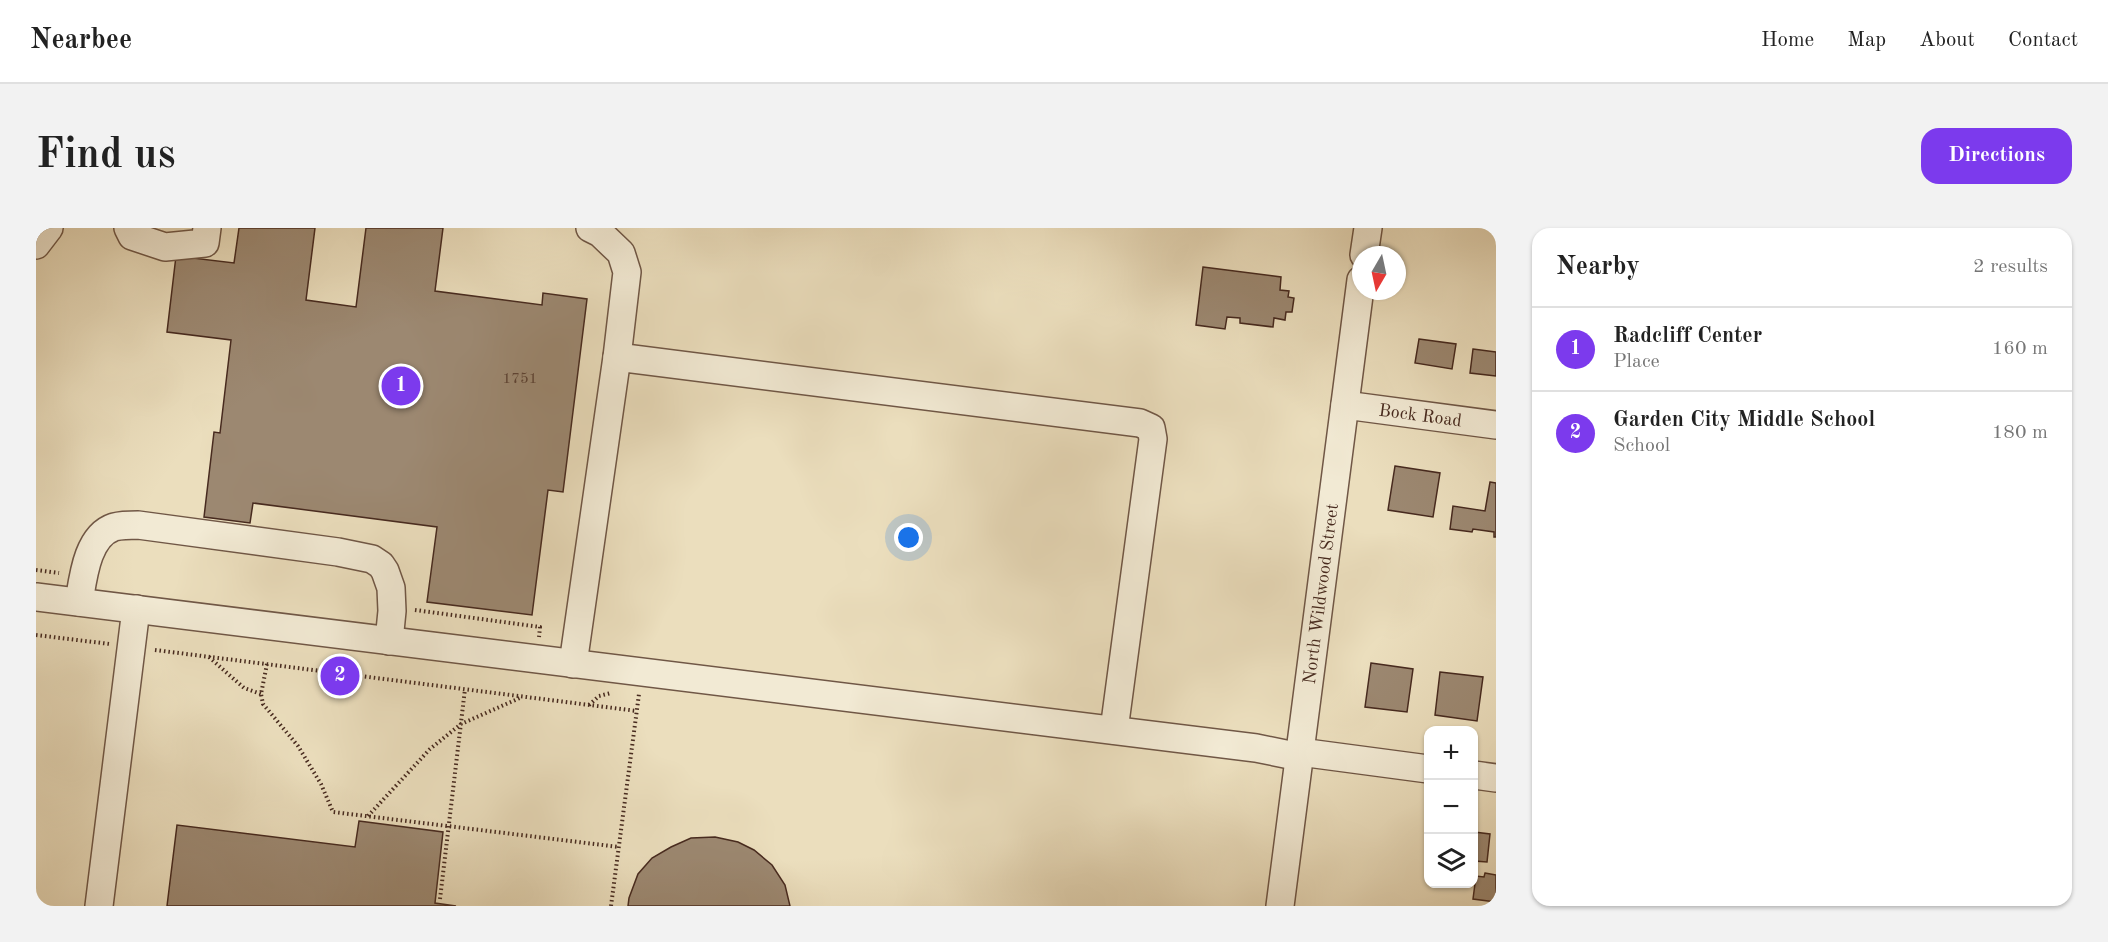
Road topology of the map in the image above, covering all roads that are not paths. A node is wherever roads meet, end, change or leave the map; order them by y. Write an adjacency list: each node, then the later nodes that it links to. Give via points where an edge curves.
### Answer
1 (49, 228): 6 (street)
2 (128, 228): 3 (street, via 132,236 165,248 205,243)
3 (207, 228)
4 (590, 228): 9 (street, via 621,253 627,272)
5 (1368, 228): 7 (street)
6 (36, 245)
7 (1365, 246)
8 (1358, 300): 10 (street, North Wildwood Street)
9 (617, 357): 16 (street); 17 (street, via 1140,423 1151,428 1153,440)
10 (1345, 405): 11 (street, Bock Road); 18 (street, North Wildwood Street)
11 (1496, 425)
12 (36, 597): 13 (street)
13 (80, 602): 14 (street); 15 (street, via 86,566 98,540 113,527 138,525 372,560 385,571 391,588)
14 (136, 609): 15 (street); 22 (street)
15 (389, 641): 16 (street)
16 (573, 664): 17 (street)
17 (1114, 730): 18 (street)
18 (1300, 754): 19 (street); 23 (street, North Wildwood Street)
19 (1424, 769)
20 (1478, 776): 21 (street)
21 (1496, 778)
22 (99, 906)
23 (1280, 906)

